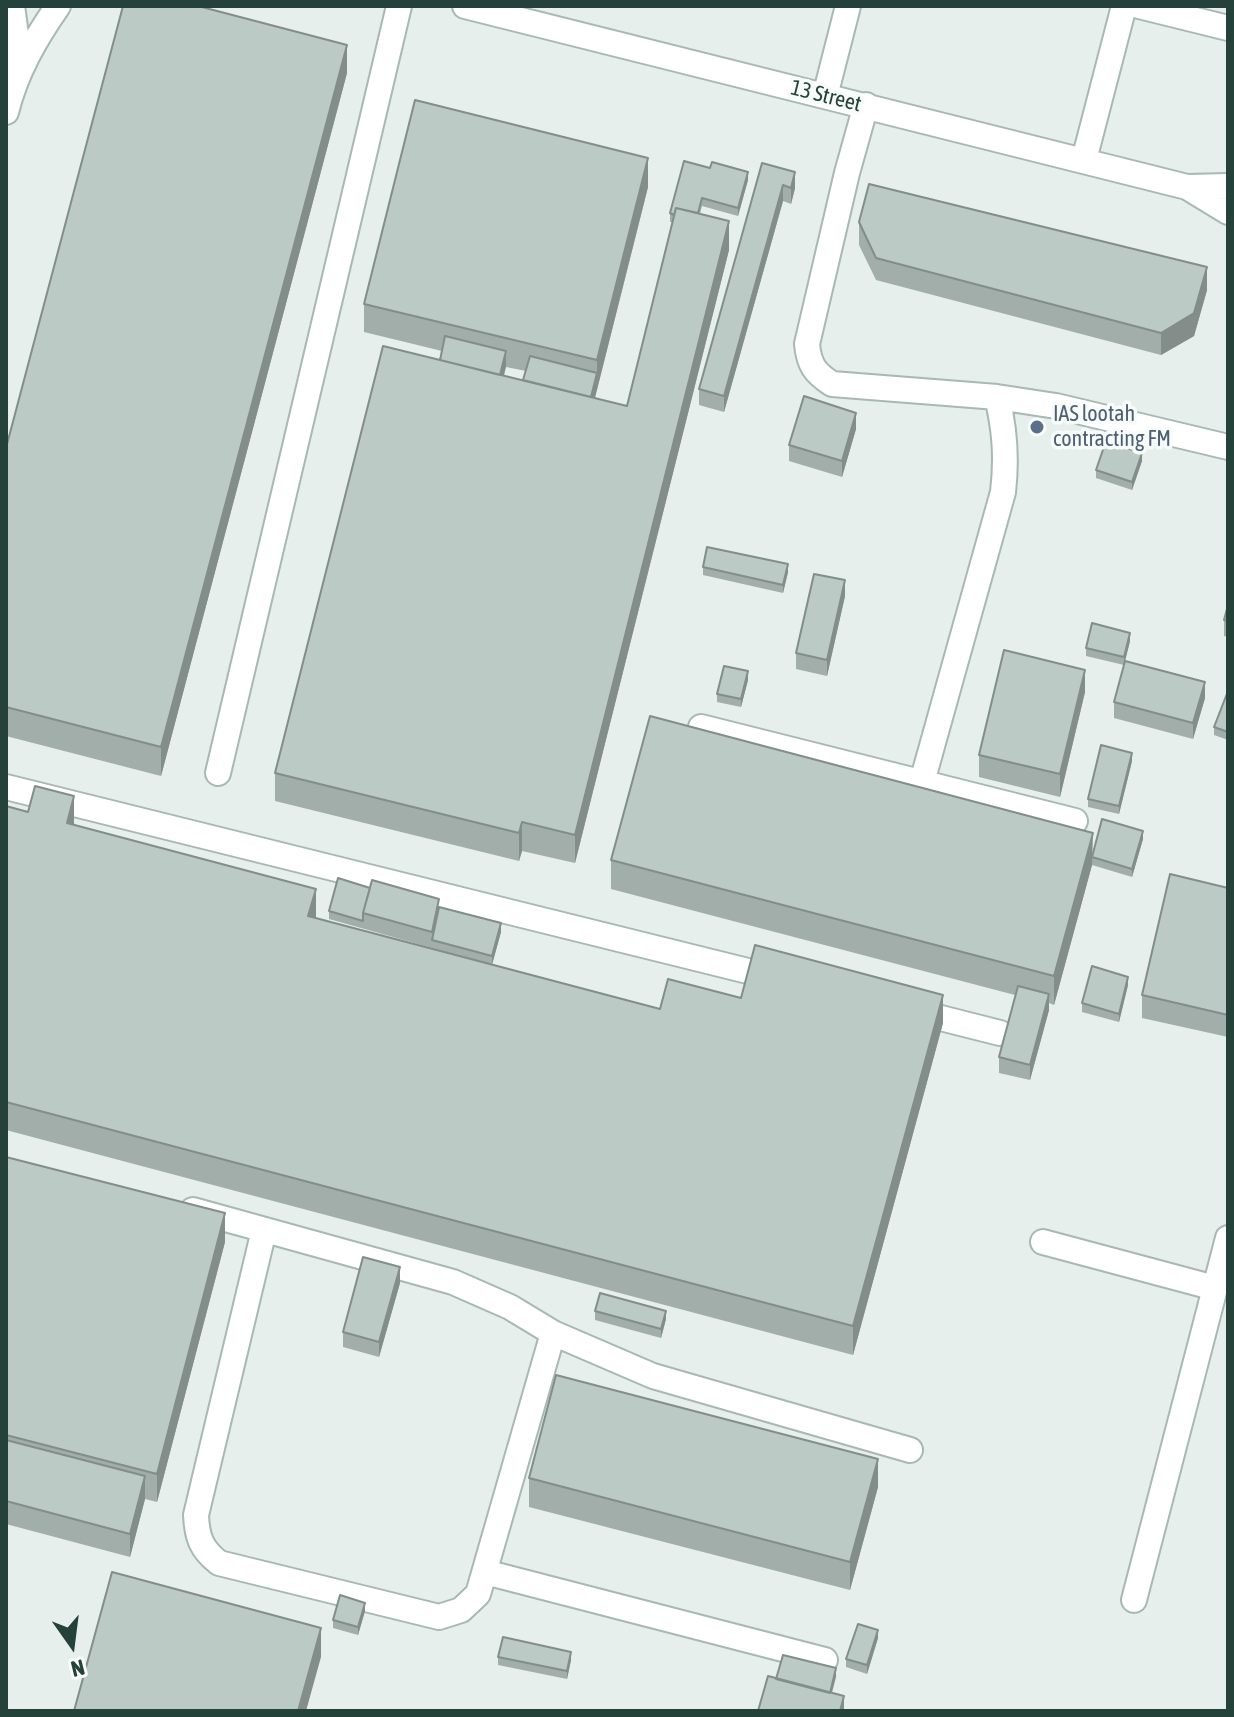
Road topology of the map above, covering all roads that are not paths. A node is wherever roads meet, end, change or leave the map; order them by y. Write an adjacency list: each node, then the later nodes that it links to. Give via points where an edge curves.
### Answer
1 (12, 6): 10 (street, via 16,35)
2 (58, 6): 10 (street, via 34,41)
3 (399, 6): 19 (street)
4 (848, 6): 9 (street)
5 (1124, 6): 12 (street)
6 (1139, 6): 8 (street)
7 (480, 8): 9 (street, 13 Street)
8 (1228, 28)
9 (825, 96): 11 (street, 13 Street)
10 (9, 102)
11 (866, 105): 12 (street, 13 Street); 16 (street, via 807,344 809,361 832,384)
12 (1084, 160): 14 (street, 13 Street)
13 (1228, 186): 14 (street, 13 Street)
14 (1187, 187): 15 (street, 13 Street)
15 (1228, 212)
16 (997, 397): 17 (street); 20 (street, via 1005,428 1003,492)
17 (1228, 447)
18 (701, 727): 20 (street)
19 (218, 773)
20 (922, 782): 22 (street)
21 (6, 787): 23 (street)
22 (1075, 821)
23 (798, 983)
24 (891, 1006): 25 (street)
25 (1000, 1033)
26 (173, 1205): 27 (street)
27 (264, 1230): 31 (street, via 453,1282); 33 (street, via 196,1515 196,1534 204,1551 219,1563 439,1617 461,1610 478,1594)
28 (1228, 1238): 30 (street)
29 (1043, 1242): 30 (street)
30 (1215, 1288): 34 (street)
31 (553, 1333): 32 (street, via 653,1376); 33 (street)
32 (910, 1450)
33 (485, 1572): 35 (street)
34 (1134, 1600)
35 (825, 1660)

